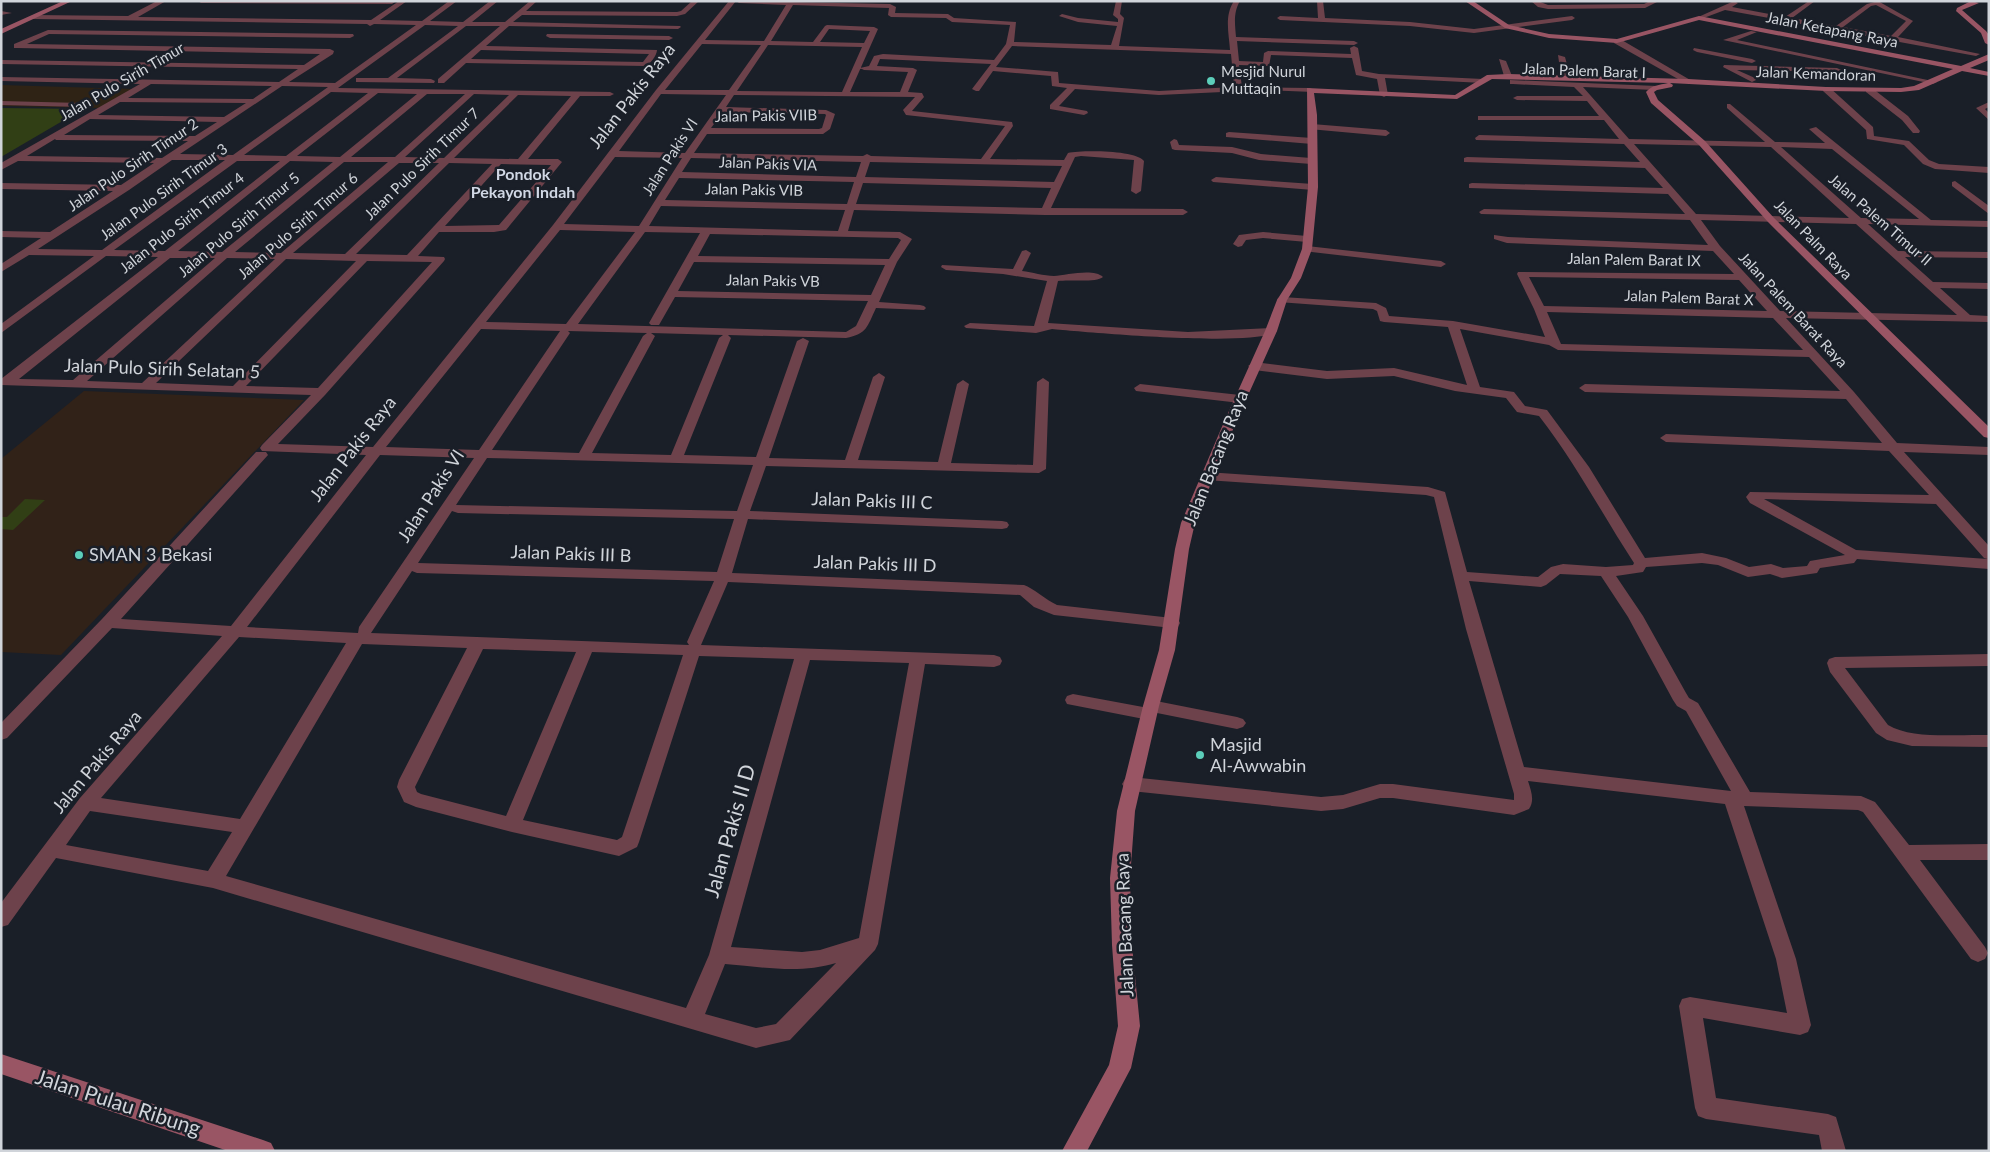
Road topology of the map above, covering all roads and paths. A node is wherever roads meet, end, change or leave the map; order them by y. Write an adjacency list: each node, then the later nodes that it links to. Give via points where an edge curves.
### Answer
1 (53, 1): 51 (street)
2 (69, 1): 38 (street)
3 (163, 1): 43 (street)
4 (201, 1): 5 (street)
5 (208, 1): 21 (street); 46 (street)
6 (404, 1): 50 (street, Jalan Pulo Sirih Timur 2)
7 (454, 1): 52 (street, Jalan Pulo Sirih Timur 3)
8 (495, 1): 53 (street)
9 (534, 1): 35 (street)
10 (696, 1): 35 (street, via 683,13 677,14)
11 (732, 1): 75 (street, Jalan Pakis Raya)
12 (739, 1): 24 (street)
13 (1120, 1): 54 (street, via 1116,15 1121,18)
14 (1237, 1): 71 (street, via 1231,13)
15 (1320, 1): 49 (street)
16 (1468, 1): 57 (street, Jalan Ketapang Raya)
17 (1534, 1): 18 (street, via 1548,7 1645,6)
18 (1656, 1)
19 (1738, 1): 31 (street)
20 (1974, 1): 62 (street, via 1976,3 1959,11)
21 (251, 2): 22 (street); 47 (street)
22 (298, 2): 28 (street); 29 (street)
23 (392, 2): 28 (street)
24 (792, 2): 25 (street); 76 (street, Jalan Pakis VI)
25 (829, 2): 80 (street, via 891,6 892,15 1013,22)
26 (1812, 2): 45 (street)
27 (1874, 2): 58 (street); 70 (street, via 1910,21)
28 (349, 3): 30 (street)
29 (290, 8)
30 (341, 8)
31 (1726, 8): 42 (street); 45 (street)
32 (1, 13): 33 (street)
33 (10, 13)
34 (281, 13): 39 (street)
35 (520, 13): 55 (street)
36 (333, 14): 44 (street)
37 (1062, 16): 54 (street)
38 (33, 17): 43 (street); 60 (street)
39 (273, 18)
40 (1280, 18): 49 (street)
41 (1572, 18): 57 (street)
42 (1699, 18): 74 (street, Jalan Ketapang Raya); 104 (street, Jalan Ketapang Raya)
43 (129, 19): 46 (street)
44 (325, 19)
45 (1786, 19): 58 (street)
46 (174, 20): 47 (street)
47 (217, 20): 48 (street)
48 (257, 21): 50 (street); 64 (street, Jalan Pulo Sirih Timur)
49 (1322, 21): 63 (street)
50 (371, 23): 52 (street); 67 (street, Jalan Pulo Sirih Timur 2)
51 (1, 24)
52 (422, 24): 53 (street); 120 (street, Jalan Pulo Sirih Timur 3)
53 (463, 24): 55 (street); 110 (street)
54 (1121, 24): 84 (street)
55 (506, 25): 56 (street); 65 (street)
56 (678, 27)
57 (1507, 27): 59 (street); 74 (street, Jalan Ketapang Raya, via 1549,36)
58 (1838, 28): 70 (street)
59 (1474, 31): 63 (street, via 1410,24); 72 (street)
60 (1, 32)
61 (1753, 32): 73 (street)
62 (1986, 32): 78 (street)
63 (1352, 33): 71 (street); 90 (street)
64 (233, 35): 67 (street); 85 (street, Jalan Pulo Sirih Timur); 85 (street, via 48,32 17,46)
65 (495, 35): 66 (street); 83 (street)
66 (505, 35)
67 (350, 36): 87 (street, Jalan Pulo Sirih Timur 2)
68 (543, 36): 69 (street)
69 (669, 38)
70 (1892, 38): 89 (street)
71 (1232, 39): 88 (street)
72 (1478, 40)
73 (1727, 40): 77 (street); 105 (street)
74 (1616, 41): 116 (street)
75 (699, 42): 76 (street); 131 (street, Jalan Pakis Raya)
76 (766, 43): 79 (street); 132 (street, Jalan Pakis VI)
77 (1718, 43)
78 (1989, 43)
79 (815, 44): 81 (street); 81 (street, via 831,26 874,29)
80 (1010, 44): 84 (street); 98 (street)
81 (867, 45): 101 (street)
82 (1710, 46): 86 (street)
83 (481, 48): 93 (street); 93 (street, via 654,52 642,64)
84 (1114, 49): 88 (street)
85 (206, 50): 87 (street); 97 (street, Jalan Pulo Sirih Timur)
86 (1697, 50): 100 (street); 103 (street)
87 (330, 52): 99 (street, Jalan Pulo Sirih Timur 2)
88 (1233, 52): 96 (street)
89 (1976, 54)
90 (1356, 56): 96 (street, via 1268,53 1266,64); 107 (street, via 1359,73)
91 (1989, 56): 104 (street, Jalan Kemandoran)
92 (1561, 57): 115 (street, Jalan Palem Barat Raya, via 1564,69)
93 (465, 61): 113 (street)
94 (1502, 61): 109 (street)
95 (1, 62): 97 (street)
96 (1234, 63): 125 (street)
97 (180, 65): 99 (street); 112 (street, Jalan Pulo Sirih Timur)
98 (994, 66): 102 (street, via 883,56 876,58); 121 (street, via 1056,74 1055,84); 123 (street)
99 (307, 67): 119 (street, Jalan Pulo Sirih Timur 2)
100 (1728, 67): 103 (street); 111 (street)
101 (855, 68): 102 (street); 136 (street)
102 (872, 68): 137 (street, via 913,70)
103 (1788, 68): 105 (street)
104 (1963, 69): 106 (street, Jalan Ketapang Raya); 118 (street, Jalan Kemandoran)
105 (1876, 70): 118 (street)
106 (1989, 74)
107 (1381, 77): 114 (street); 138 (street)
108 (1, 79): 112 (street)
109 (1510, 79): 114 (street, via 1492,76); 115 (street, Jalan Palem Barat I)
110 (390, 80): 113 (street); 120 (street)
111 (1752, 80)
112 (152, 81): 119 (street); 141 (street, Jalan Pulo Sirih Timur)
113 (441, 81): 117 (street)
114 (1483, 81): 138 (street, via 1457,98)
115 (1574, 81): 116 (street, Jalan Kemandoran); 122 (street, Jalan Palem Barat I); 140 (street, Jalan Palem Barat Raya)
116 (1688, 81): 122 (street); 124 (street, Jalan Kemandoran)
117 (451, 82)
118 (1933, 82): 127 (street, Jalan Kemandoran, via 1916,88)
119 (281, 84): 120 (street); 142 (street, Jalan Pulo Sirih Timur 2)
120 (338, 85): 128 (street); 173 (street, Jalan Pulo Sirih Timur 3)
121 (1072, 87): 125 (street, via 1151,93); 148 (street, via 1053,106)
122 (1654, 88): 168 (street, Jalan Palm Raya, via 1650,94 1654,101)
123 (976, 89)
124 (1826, 89): 127 (street, Jalan Kemandoran); 189 (street, via 1870,129 1872,138 1906,142 1934,166)
125 (1238, 90): 126 (street)
126 (1310, 90): 138 (street); 156 (street, Jalan Bacang Raya)
127 (1869, 90): 158 (street)
128 (376, 91): 129 (street); 176 (street, Jalan Pulo Sirih Timur 4)
129 (424, 92): 130 (street); 177 (street, Jalan Pulo Sirih Timur 5)
130 (472, 92): 133 (street); 179 (street, Jalan Pulo Sirih Timur 6)
131 (659, 92): 132 (street); 171 (street, Jalan Pakis Raya)
132 (732, 92): 136 (street); 147 (street, Jalan Pakis VI)
133 (516, 93): 134 (street); 180 (street, Jalan Pulo Sirih Timur 7)
134 (576, 94): 135 (street); 182 (street)
135 (610, 94)
136 (845, 94): 137 (street)
137 (903, 94): 183 (street, via 920,96 907,110 910,114 1009,124)
138 (1384, 95)
139 (1517, 98): 140 (street)
140 (1589, 99): 153 (street, Jalan Palem Barat Raya)
141 (120, 100): 142 (street); 150 (street, Jalan Pulo Sirih Timur)
142 (255, 101): 155 (street, Jalan Pulo Sirih Timur 2)
143 (1, 103): 145 (street)
144 (1989, 104): 154 (street, via 1980,108)
145 (82, 105)
146 (1730, 106): 169 (street, Jalan Palem Timur II)
147 (720, 109): 159 (street, Jalan Pakis VI); 159 (street, Jalan Pakis VIIB, via 831,114 826,128 819,132)
148 (1060, 109): 149 (street); 151 (street)
149 (1084, 113)
150 (89, 117): 155 (street); 162 (street, Jalan Pulo Sirih Timur)
151 (1049, 118)
152 (1480, 118): 153 (street)
153 (1606, 118): 167 (street, Jalan Palem Barat Raya)
154 (1989, 118)
155 (226, 120): 164 (street, Jalan Pulo Sirih Timur 2)
156 (1312, 127): 160 (street); 165 (street, Jalan Bacang Raya)
157 (1814, 129): 170 (street)
158 (1916, 130)
159 (706, 131): 172 (street, Jalan Pakis VI)
160 (1386, 133)
161 (1229, 135): 165 (street)
162 (55, 137): 164 (street); 175 (street, Jalan Pulo Sirih Timur)
163 (1479, 138): 167 (street)
164 (197, 139): 178 (street, Jalan Pulo Sirih Timur 2)
165 (1312, 141): 185 (street, Jalan Bacang Raya)
166 (1174, 142): 185 (street, via 1175,147)
167 (1627, 142): 168 (street); 187 (street, Jalan Palem Barat Raya)
168 (1702, 143): 169 (street); 208 (street, Jalan Palm Raya)
169 (1772, 144): 170 (street); 209 (street, Jalan Palem Timur II)
170 (1835, 146): 210 (street)
171 (612, 154): 172 (street); 212 (street, Jalan Pakis Raya)
172 (689, 154): 174 (street); 190 (street, Jalan Pakis VI)
173 (236, 157): 176 (street); 178 (street); 225 (street, Jalan Pulo Sirih Timur 3)
174 (867, 157): 183 (street); 192 (street)
175 (17, 158): 178 (street); 188 (street, Jalan Pulo Sirih Timur)
176 (289, 158): 177 (street); 227 (street, Jalan Pulo Sirih Timur 4)
177 (343, 158): 179 (street); 229 (street, Jalan Pulo Sirih Timur 5)
178 (167, 159): 198 (street, Jalan Pulo Sirih Timur 2)
179 (398, 159): 180 (street); 230 (street, Jalan Pulo Sirih Timur 6)
180 (447, 160): 181 (street); 231 (street, Jalan Pulo Sirih Timur 7)
181 (500, 160): 182 (street); 213 (street)
182 (522, 160): 213 (street, via 558,163 502,228)
183 (985, 160): 186 (street)
184 (1467, 160): 187 (street)
185 (1311, 161): 197 (street, Jalan Bacang Raya)
186 (1068, 162): 194 (street); 199 (street, via 1074,153 1137,158 1140,161)
187 (1648, 165): 200 (street, Jalan Palem Barat Raya)
188 (1, 167)
189 (1989, 170)
190 (676, 175): 192 (street, Jalan Pakis VIA); 201 (street, Jalan Pakis VI)
191 (1216, 180): 197 (street)
192 (859, 181): 194 (street, Jalan Pakis VIA); 202 (street)
193 (1955, 184): 203 (street)
194 (1057, 185): 204 (street)
195 (1, 186): 198 (street)
196 (1472, 186): 200 (street)
197 (1313, 187): 221 (street, Jalan Bacang Raya)
198 (126, 188): 218 (street, Jalan Pulo Sirih Timur 2)
199 (1136, 190)
200 (1670, 191): 207 (street, Jalan Palem Barat Raya)
201 (658, 203): 202 (street, Jalan Pakis VIB); 214 (street, Jalan Pakis VI)
202 (850, 207): 204 (street, Jalan Pakis VIB); 216 (street)
203 (1989, 211)
204 (1045, 212): 205 (street, Jalan Pakis VIB)
205 (1184, 212)
206 (1484, 212): 207 (street)
207 (1694, 218): 208 (street); 222 (street, Jalan Palem Barat Raya)
208 (1771, 220): 209 (street); 251 (street, Jalan Palm Raya)
209 (1857, 221): 210 (street); 226 (street, Jalan Palem Timur II)
210 (1928, 222): 211 (street)
211 (1989, 224)
212 (557, 227): 214 (street); 256 (street, Jalan Pakis Raya)
213 (438, 229): 233 (street)
214 (642, 229): 215 (street); 260 (street, Jalan Pakis VI)
215 (707, 230): 216 (street); 234 (street)
216 (842, 233): 235 (street, via 907,237)
217 (1, 234): 218 (street)
218 (54, 235): 223 (street, Jalan Pulo Sirih Timur 2)
219 (1498, 237): 222 (street, via 1507,240)
220 (1238, 244): 221 (street, via 1242,237 1252,235)
221 (1307, 244): 236 (street); 246 (street, Jalan Bacang Raya, via 1296,278)
222 (1716, 248): 241 (street, Jalan Palem Barat Raya)
223 (27, 252): 225 (street); 238 (street, Jalan Pulo Sirih Timur 2)
224 (1026, 253): 239 (street)
225 (105, 254): 227 (street); 259 (street, Jalan Pulo Sirih Timur 3)
226 (1896, 254): 228 (street); 243 (street, Jalan Palem Timur II)
227 (165, 255): 229 (street); 269 (street, Jalan Pulo Sirih Timur 4)
228 (1989, 255)
229 (224, 256): 230 (street); 271 (street, Jalan Pulo Sirih Timur 5)
230 (283, 257): 231 (street); 273 (street, Jalan Pulo Sirih Timur 6)
231 (348, 257): 232 (street)
232 (365, 258): 233 (street); 276 (street)
233 (411, 258): 278 (street, via 440,260)
234 (693, 259): 235 (street); 245 (street)
235 (892, 262): 247 (street)
236 (1442, 264)
237 (946, 267): 239 (street)
238 (1, 269)
239 (1016, 273): 242 (street)
240 (1098, 277): 242 (street)
241 (1742, 277): 249 (street, Jalan Palem Barat IX, via 1525,273 1522,276); 250 (street, Jalan Palem Barat Raya)
242 (1053, 279): 258 (street)
243 (1930, 285): 244 (street); 252 (street, Jalan Palem Timur II)
244 (1989, 286)
245 (671, 294): 247 (street, Jalan Pakis VB); 254 (street)
246 (1282, 300): 255 (street, via 1376,306 1382,310 1384,319); 261 (street, Jalan Bacang Raya)
247 (874, 301): 248 (street, Jalan Pakis VB); 260 (street, via 861,328 846,335)
248 (920, 308)
249 (1540, 309): 250 (street, Jalan Palem Barat X); 265 (street)
250 (1777, 316): 251 (street, Jalan Palem Barat X); 266 (street, Jalan Palem Barat Raya)
251 (1868, 318): 252 (street, Jalan Palem Barat X); 281 (street, Jalan Palm Raya)
252 (1968, 319): 253 (street, Jalan Palem Barat X)
253 (1989, 319)
254 (655, 323)
255 (1453, 324): 265 (street); 277 (street)
256 (477, 325): 260 (street); 284 (street, Jalan Pakis Raya)
257 (970, 326): 258 (street, via 1036,330)
258 (1041, 327): 261 (street, via 1197,336)
259 (1, 330)
260 (567, 330): 287 (street, Jalan Pakis VI)
261 (1271, 331): 267 (street, Jalan Bacang Raya)
262 (649, 336): 288 (street)
263 (725, 338): 289 (street)
264 (803, 341): 290 (street)
265 (1553, 342): 266 (street, via 1558,347)
266 (1814, 354): 279 (street, Jalan Palem Barat Raya)
267 (1254, 366): 277 (street, via 1327,375 1394,372); 280 (street, Jalan Bacang Raya)
268 (879, 377): 291 (street)
269 (4, 382): 271 (street, Jalan Pulo Sirih Selatan 5)
270 (1043, 382): 292 (street, via 1039,469)
271 (76, 383): 273 (street, Jalan Pulo Sirih Selatan 5)
272 (963, 384): 292 (street)
273 (147, 385): 276 (street, Jalan Pulo Sirih Selatan 5)
274 (1140, 388): 280 (street)
275 (1586, 388): 279 (street)
276 (236, 389): 278 (street, Jalan Pulo Sirih Selatan 5)
277 (1476, 390): 300 (street, via 1510,395 1521,409 1543,412 1566,441)
278 (321, 392): 284 (street, via 267,448)
279 (1850, 395): 283 (street, Jalan Palem Barat Raya)
280 (1240, 399): 293 (street, Jalan Bacang Raya)
281 (1989, 434)
282 (1666, 438): 283 (street)
283 (1892, 446): 285 (street); 294 (street, Jalan Palem Barat Raya)
284 (377, 450): 287 (street); 308 (street, Jalan Pakis Raya)
285 (1989, 451)
286 (261, 455): 307 (street)
287 (481, 455): 288 (street); 309 (street, Jalan Pakis VI)
288 (584, 456): 289 (street)
289 (676, 458): 290 (street)
290 (762, 460): 291 (street); 296 (street)
291 (850, 464): 292 (street)
292 (944, 466)
293 (1206, 476): 305 (street, via 1432,492 1442,498); 306 (street, Jalan Bacang Raya, via 1188,523)
294 (1941, 500): 298 (street, via 1753,496 1754,500); 299 (street, Jalan Palem Barat Raya)
295 (458, 509): 296 (street, Jalan Pakis III C)
296 (742, 515): 297 (street, Jalan Pakis III C); 304 (street)
297 (1002, 525)
298 (1853, 554): 300 (street, via 1849,560 1814,564 1812,570 1782,573 1770,569 1748,572 1721,561 1702,558); 301 (street)
299 (1989, 555)
300 (1641, 563): 303 (street, via 1638,569)
301 (1989, 564)
302 (417, 568): 304 (street, Jalan Pakis III B)
303 (1606, 572): 305 (street, via 1563,569 1549,574 1545,581 1532,582); 324 (street, via 1635,616 1683,702 1692,707)
304 (723, 576): 306 (street, Jalan Pakis III D, via 1024,590 1054,610); 312 (street)
305 (1461, 576): 322 (street)
306 (1172, 622): 318 (street, Jalan Bacang Raya, via 1168,650)
307 (108, 623): 308 (street); 320 (street)
308 (234, 632): 309 (street); 325 (street, Jalan Pakis Raya)
309 (361, 635): 310 (street); 327 (street, Jalan Pakis VI)
310 (478, 644): 311 (street); 326 (street, via 408,780 407,792 416,800)
311 (587, 646): 312 (street); 326 (street)
312 (694, 646): 313 (street); 326 (street, via 630,842 614,848)
313 (804, 652): 314 (street); 335 (street, Jalan Pakis II D)
314 (918, 658): 316 (street); 333 (street)
315 (1989, 660): 321 (street, via 1835,663 1882,729 1893,736 1903,740)
316 (994, 661)
317 (1073, 700): 318 (street)
318 (1150, 710): 319 (street); 323 (street, Jalan Bacang Raya)
319 (1237, 723)
320 (1, 734)
321 (1989, 741)
322 (1517, 773): 323 (street, via 1524,800 1520,807 1514,808 1393,790 1321,804); 324 (street)
323 (1131, 784): 339 (street, Jalan Bacang Raya, via 1120,878 1129,1026 1120,1068)
324 (1738, 799): 330 (street, via 1865,804); 340 (street, via 1786,959 1800,1025 1690,1006 1706,1108 1828,1126)
325 (86, 803): 327 (street); 328 (street, Jalan Pakis Raya)
326 (512, 825)
327 (244, 827): 331 (street, Jalan Pakis VI)
328 (52, 850): 331 (street); 332 (street, Jalan Pakis Raya)
329 (1989, 852): 330 (street)
330 (1904, 853): 334 (street)
331 (213, 880): 336 (street)
332 (1, 919)
333 (868, 944): 335 (street, via 820,959 802,961); 336 (street, via 782,1033 756,1038)
334 (1978, 953)
335 (719, 955): 336 (street, Jalan Pakis II D)
336 (692, 1020)
337 (1, 1064): 338 (street, Jalan Pulau Ribung)
338 (264, 1151)
339 (1074, 1151)
340 (1834, 1151)

